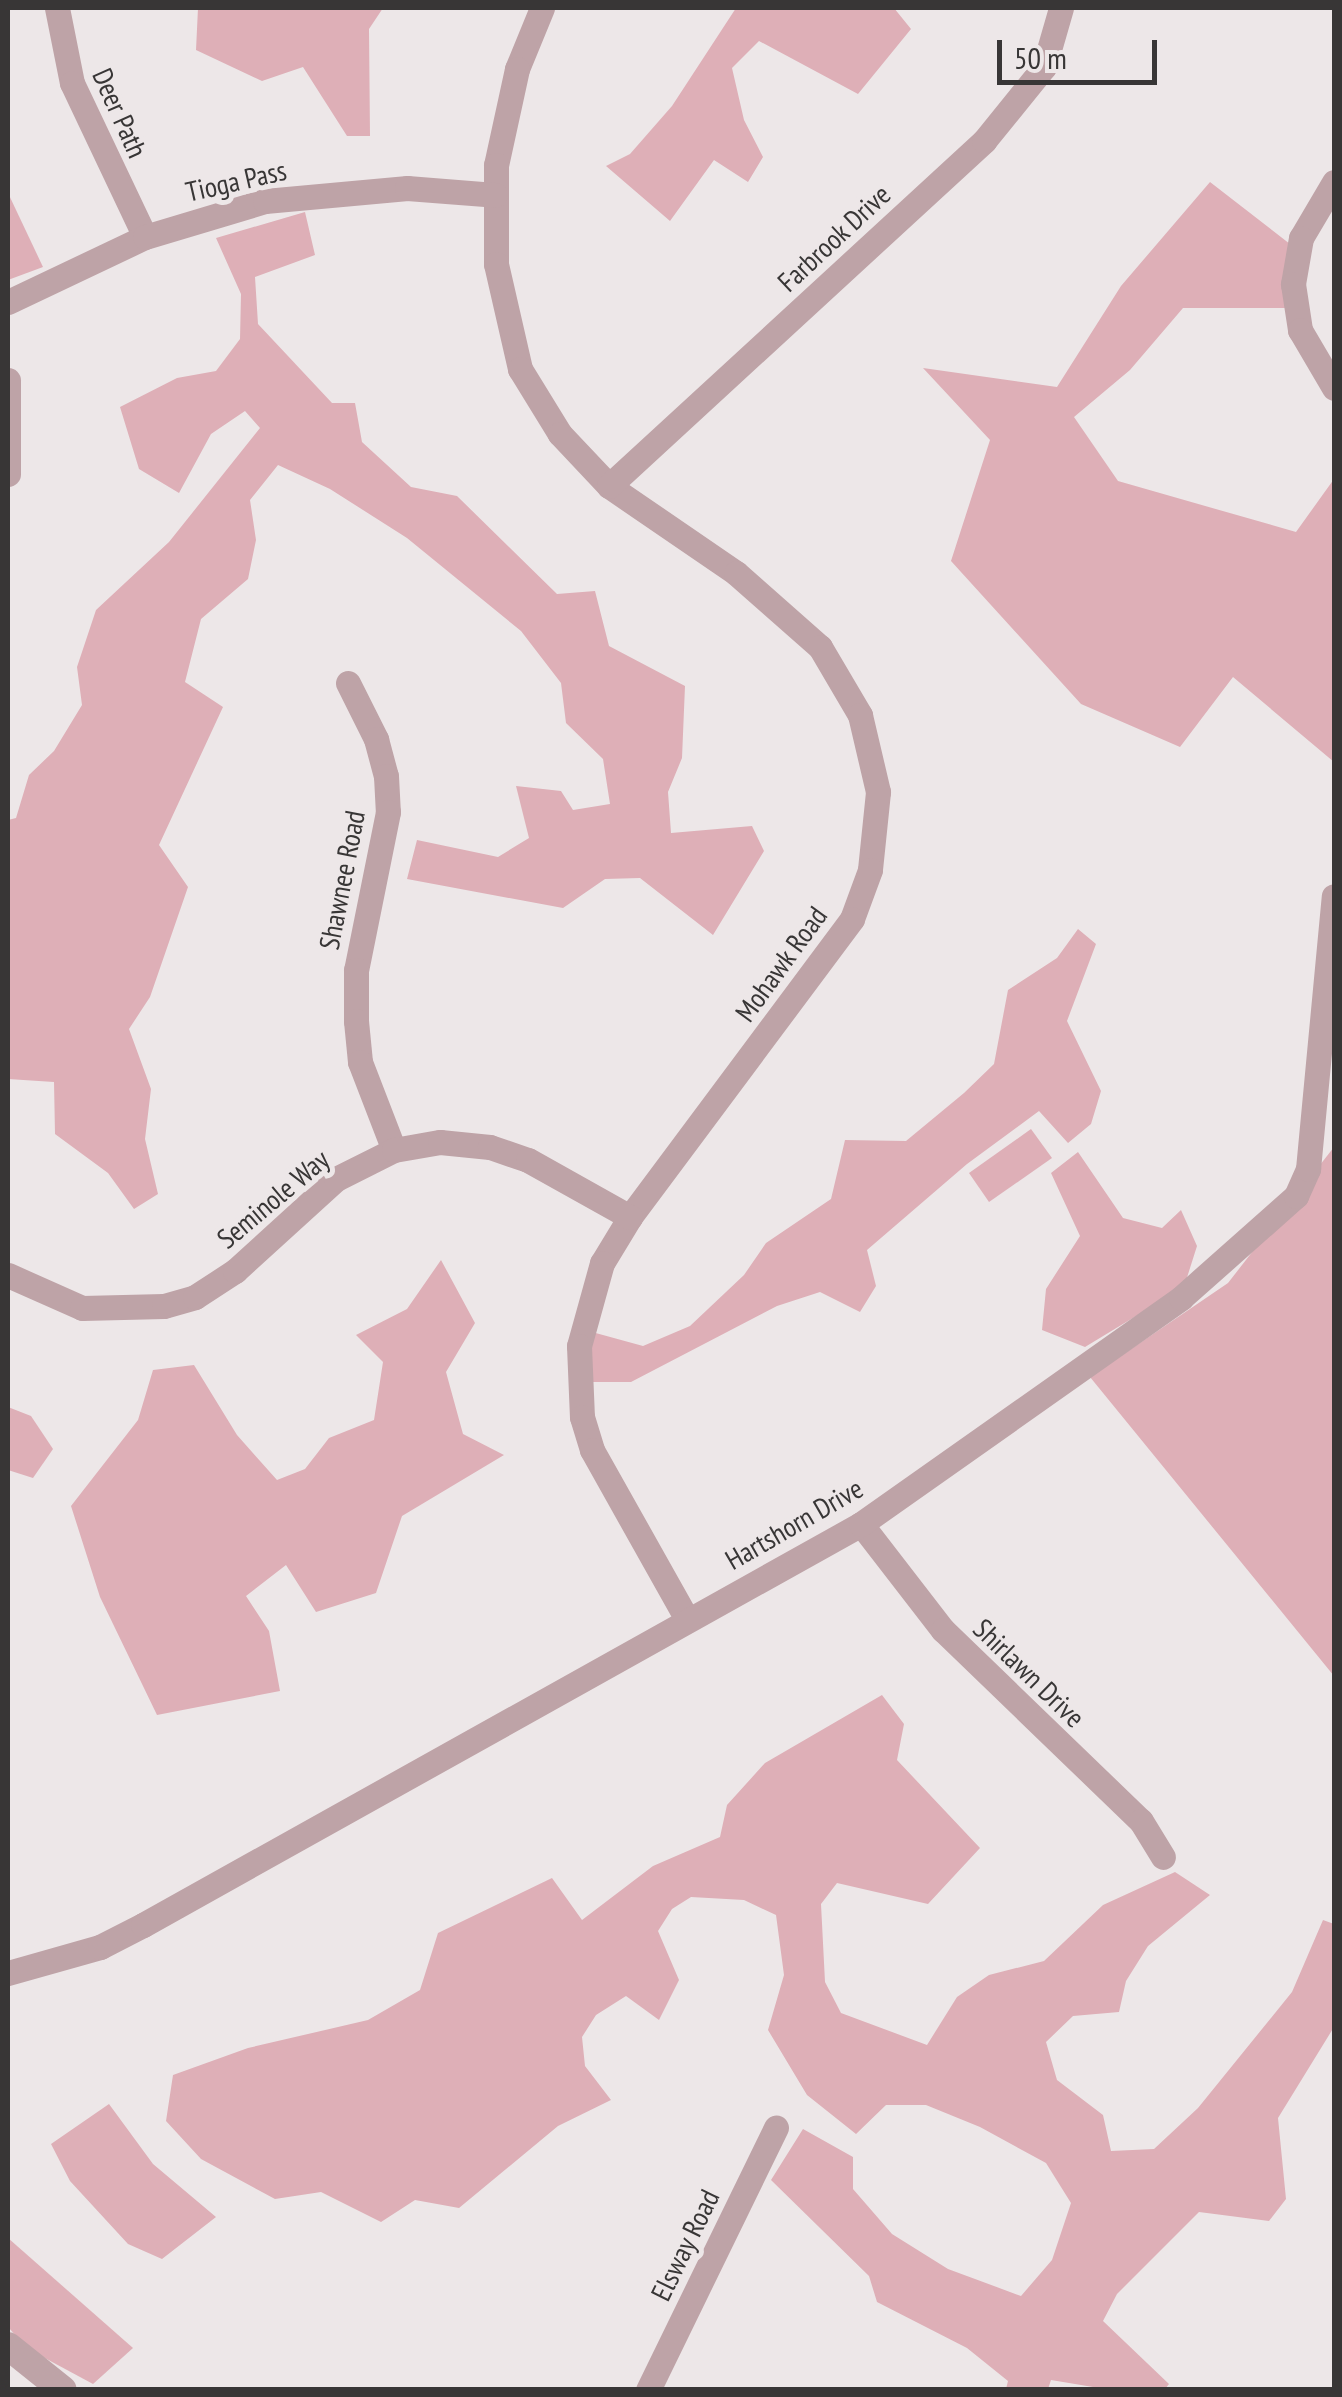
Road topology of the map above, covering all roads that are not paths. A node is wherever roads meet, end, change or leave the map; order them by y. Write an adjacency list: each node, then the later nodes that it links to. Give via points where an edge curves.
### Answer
1 (57, 8): 6 (street, Deer Path, via 72,84)
2 (542, 8): 5 (street, Mohawk Road, via 504,116)
3 (1061, 8): 11 (street, Farbrook Drive, via 1044,67 984,142)
4 (1334, 182): 9 (street, via 1301,238 1294,284 1300,330)
5 (495, 195): 6 (street, Tioga Pass, via 335,191 265,201); 11 (street, Mohawk Road, via 496,264 520,369 560,434)
6 (145, 237): 7 (street, Tioga Pass)
7 (8, 302)
8 (8, 380): 10 (street)
9 (1334, 388)
10 (8, 474)
11 (608, 486): 15 (street, Mohawk Road, via 736,573 820,648 860,715 878,792 870,870 839,942)
12 (348, 683): 14 (street, Shawnee Road, via 386,776 388,812 356,970 356,1021 360,1062)
13 (1334, 896): 17 (street, Hartshorn Drive, via 1316,1128 1296,1196 1180,1298)
14 (394, 1150): 15 (street, Seminole Way, via 440,1142 490,1147 565,1176); 16 (street, Seminole Way, via 336,1180 234,1271 195,1296 164,1306 82,1308)
15 (630, 1217): 18 (street, Mohawk Road, via 602,1263 578,1346 582,1416 592,1450)
16 (8, 1276)
17 (861, 1524): 18 (street, Hartshorn Drive); 19 (street, Shirlawn Drive, via 943,1630 1141,1821)
18 (688, 1619): 20 (street, Hartshorn Drive, via 143,1926 100,1947)
19 (1163, 1857)
20 (8, 1973)
21 (776, 2127): 24 (street, Elsway Road)
22 (8, 2346): 23 (street)
23 (63, 2390)
24 (648, 2390)

